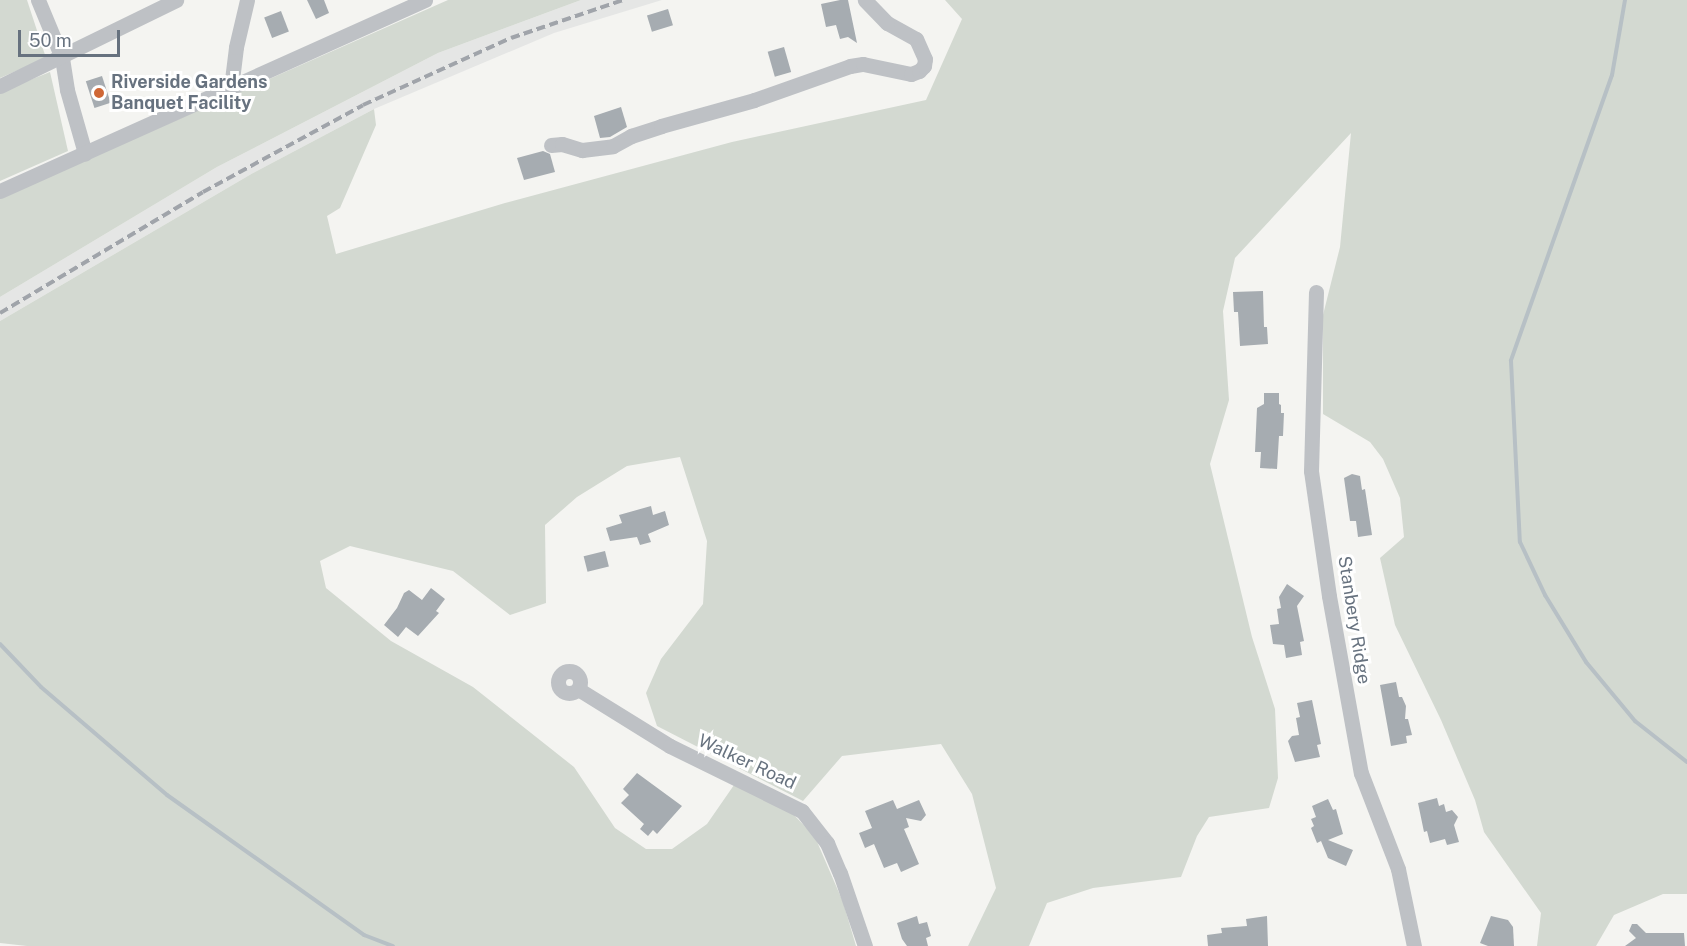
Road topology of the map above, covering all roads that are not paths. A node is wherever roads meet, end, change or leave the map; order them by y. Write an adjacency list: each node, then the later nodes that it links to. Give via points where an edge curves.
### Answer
1 (38, 0): 6 (street)
2 (176, 0): 6 (street)
3 (247, 0): 8 (street)
4 (425, 0): 8 (street)
5 (865, 0): 9 (street, via 881,18 916,39 925,59 919,71 911,74 863,64 850,66 754,100 661,126 613,146 582,150)
6 (62, 58): 7 (street); 10 (street)
7 (0, 86)
8 (231, 88): 10 (street)
9 (551, 145)
10 (85, 153): 11 (street)
11 (0, 190)
12 (1316, 292): 15 (street, Stanbery Ridge, via 1311,471 1329,596 1361,773 1398,869)
13 (578, 690): 14 (street, Walker Road, via 670,746 802,811 827,843)
14 (864, 946)
15 (1414, 946)

